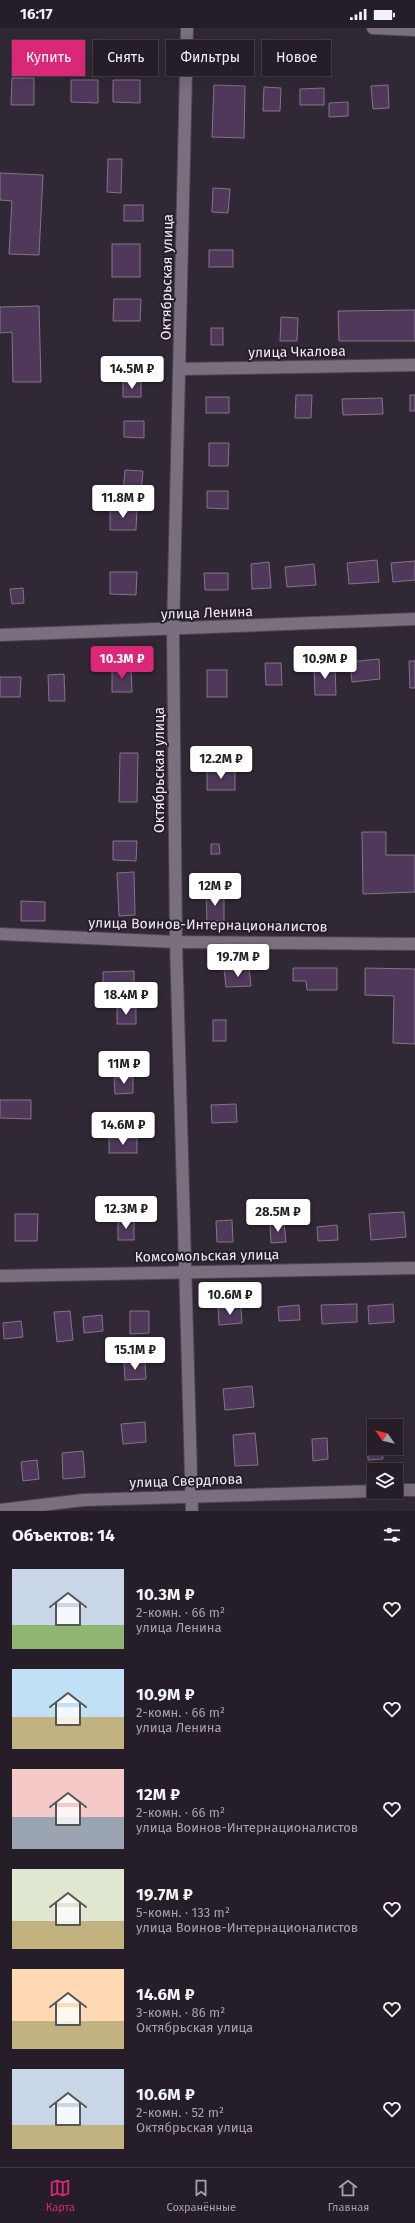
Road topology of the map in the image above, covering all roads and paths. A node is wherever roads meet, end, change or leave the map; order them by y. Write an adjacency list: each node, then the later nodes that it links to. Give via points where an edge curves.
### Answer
1 (188, 28): 5 (street, Октябрьская улица)
2 (373, 28): 3 (street)
3 (415, 30)
4 (415, 365): 5 (street, улица Чкалова)
5 (179, 369): 7 (street, Октябрьская улица)
6 (415, 620): 7 (street, улица Ленина)
7 (173, 630): 8 (street, улица Ленина); 10 (street, Октябрьская улица)
8 (0, 635)
9 (0, 934): 10 (street, улица Воинов-Интернационалистов)
10 (176, 942): 11 (street, улица Воинов-Интернационалистов); 13 (street, Октябрьская улица)
11 (415, 944)
12 (415, 1268): 13 (street, Комсомольская улица)
13 (184, 1272): 14 (street, Комсомольская улица); 18 (street, Октябрьская улица)
14 (0, 1276)
15 (403, 1490): 16 (street)
16 (415, 1490)
17 (367, 1491): 18 (street, улица Свердлова)
18 (192, 1496): 19 (street, улица Свердлова, via 83,1500); 20 (street, Октябрьская улица)
19 (0, 1510)
20 (192, 1511)

